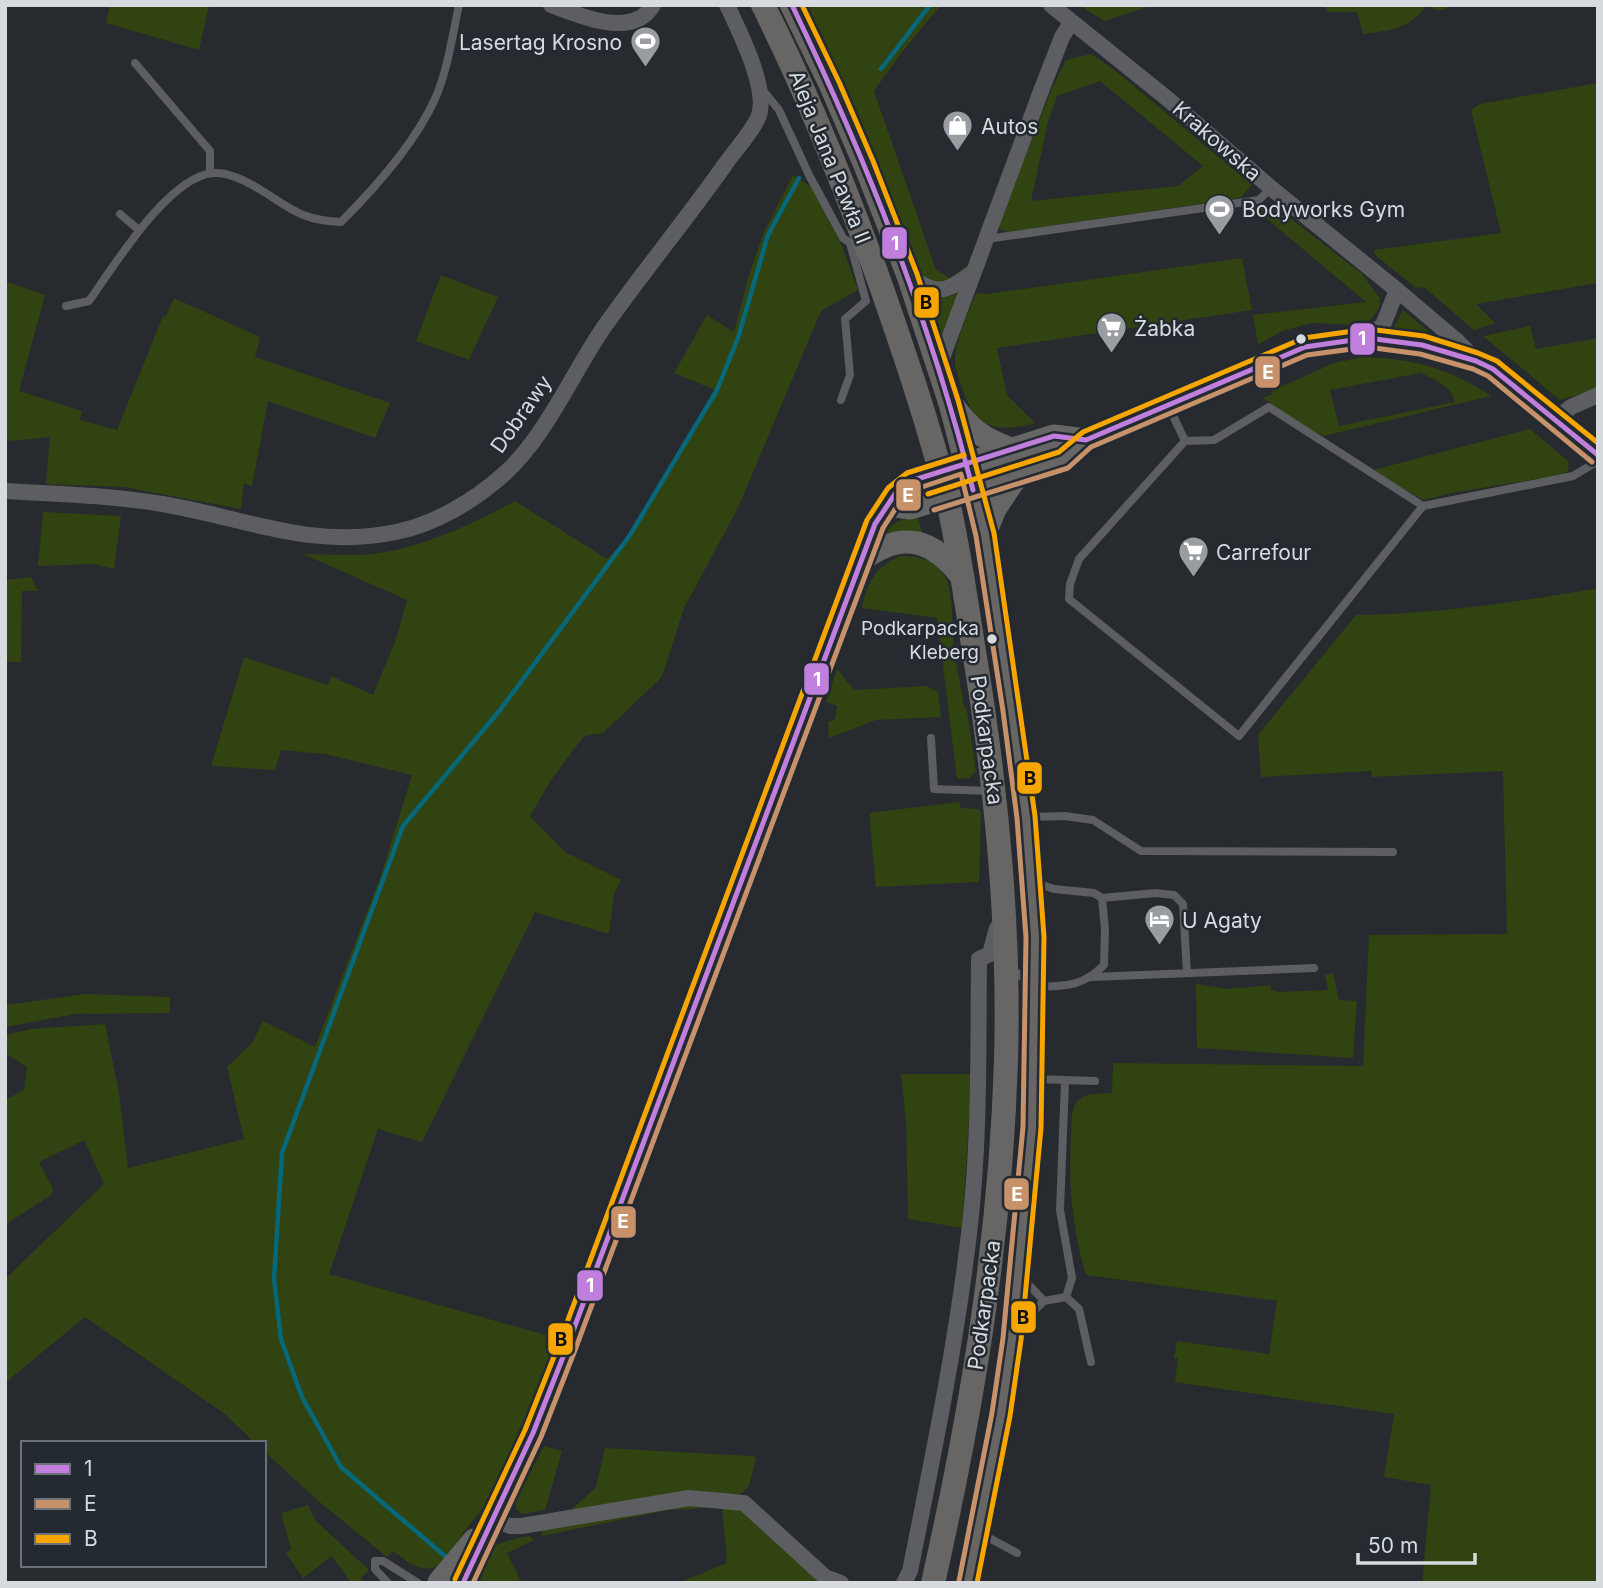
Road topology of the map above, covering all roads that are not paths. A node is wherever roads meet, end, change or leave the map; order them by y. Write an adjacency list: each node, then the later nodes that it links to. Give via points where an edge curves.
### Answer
1 (459, 5): 11 (lane, via 446,67 420,128 341,222 316,221 252,184)
2 (551, 5): 3 (street, via 615,24 648,14)
3 (653, 5)
4 (727, 5): 10 (street)
5 (763, 5): 14 (main road, Aleja Jana Pawła II)
6 (792, 5): 19 (main road, Aleja Jana Pawła II, via 865,164)
7 (1051, 5): 8 (street, Krakowska)
8 (1071, 23): 12 (street, Krakowska); 16 (street, via 1045,80)
9 (135, 63): 11 (lane, via 210,151)
10 (760, 86): 17 (lane, via 779,110 809,175); 40 (street, Dobrawy, via 759,116 604,328 536,436 506,472 453,510 398,532 325,538 138,500)
11 (210, 173): 15 (lane, via 169,198)
12 (1271, 188): 16 (lane, via 1259,200); 20 (street, Krakowska)
13 (120, 214): 15 (lane)
14 (855, 214): 17 (lane); 21 (main road, Aleja Jana Pawła II)
15 (139, 230): 22 (lane, via 89,301)
16 (987, 239): 18 (street)
17 (850, 243): 21 (lane)
18 (972, 274): 19 (street, via 953,288 934,290); 25 (street)
19 (909, 277): 25 (main road, Aleja Jana Pawła II)
20 (1397, 290): 23 (street, via 1383,325); 24 (street, Krakowska)
21 (877, 304): 27 (lane, via 845,319 850,374); 37 (main road, Aleja Jana Pawła II, via 908,364)
22 (66, 306)
23 (1367, 338): 24 (street, Krakowska, via 1422,345); 29 (street, Krakowska, via 1305,347)
24 (1476, 361): 30 (street, Krakowska, via 1493,369)
25 (939, 367): 28 (main road, Aleja Jana Pawła II)
26 (1598, 395): 30 (street)
27 (841, 400)
28 (950, 402): 33 (street, via 966,425); 36 (main road, Aleja Jana Pawła II)
29 (1168, 405): 31 (street, Krakowska); 32 (lane)
30 (1556, 419): 34 (street, Krakowska)
31 (1086, 440): 33 (street, Krakowska, via 1054,436); 38 (street, Krakowska, via 1064,460)
32 (1185, 441): 43 (lane, via 1214,440 1269,407); 43 (lane, via 1079,559 1069,599 1239,736)
33 (1010, 449): 36 (street, Krakowska)
34 (1598, 455)
35 (1598, 461): 43 (lane, via 1573,476)
36 (967, 463): 37 (street, Krakowska); 39 (main road, Podkarpacka)
37 (940, 472): 41 (main road, Aleja Jana Pawła II); 42 (street, Krakowska, via 912,481)
38 (1017, 477): 39 (street, Krakowska); 44 (street, via 995,509)
39 (973, 490): 41 (street, Krakowska); 44 (main road, Podkarpacka)
40 (5, 491)
41 (947, 497): 42 (street, Krakowska, via 910,508); 46 (main road, Podkarpacka)
42 (889, 505): 45 (street, Krakowska, via 875,524)
43 (1423, 506)
44 (985, 534): 49 (main road, Podkarpacka)
45 (861, 561): 46 (street, via 885,546 925,544 953,564); 68 (street, Krakowska, via 568,1347)
46 (963, 578): 48 (main road, Podkarpacka)
47 (931, 738): 48 (lane, via 934,789)
48 (994, 791): 53 (main road, Podkarpacka)
49 (1026, 817): 50 (lane, via 1093,820 1141,851); 51 (main road, Podkarpacka)
50 (1393, 852)
51 (1031, 881): 52 (lane); 59 (main road, Podkarpacka)
52 (1102, 898): 56 (lane, via 1174,895 1183,904); 58 (lane, via 1104,965)
53 (1003, 901): 55 (main road, Podkarpacka); 57 (street, Podkarpacka, via 993,947 979,959)
54 (1314, 968): 56 (lane)
55 (1005, 973): 57 (street, via 992,970); 59 (lane); 76 (main road, Podkarpacka, via 1000,1169 985,1305)
56 (1187, 973): 58 (lane)
57 (979, 977): 75 (street, via 978,1125 969,1234 937,1439)
58 (1092, 977): 59 (lane, via 1077,984)
59 (1034, 986): 60 (main road, Podkarpacka)
60 (1033, 1079): 61 (lane); 63 (main road, Podkarpacka)
61 (1065, 1081): 62 (lane); 64 (lane, via 1060,1210 1072,1278)
62 (1096, 1082)
63 (1020, 1259): 65 (lane, via 1029,1285); 66 (main road, Podkarpacka)
64 (1066, 1297): 65 (lane); 67 (lane, via 1079,1310)
65 (1044, 1301): 66 (lane)
66 (1012, 1339): 69 (main road, Podkarpacka)
67 (1091, 1362)
68 (491, 1518): 71 (street); 73 (street); 74 (street, via 522,1526 688,1498 744,1503 825,1577)
69 (978, 1532): 70 (lane); 77 (main road, Podkarpacka)
70 (1017, 1553)
71 (432, 1582): 72 (lane, via 375,1561 375,1569)
72 (388, 1583)
73 (463, 1583)
74 (842, 1583)
75 (904, 1583)
76 (933, 1583)
77 (968, 1583)

